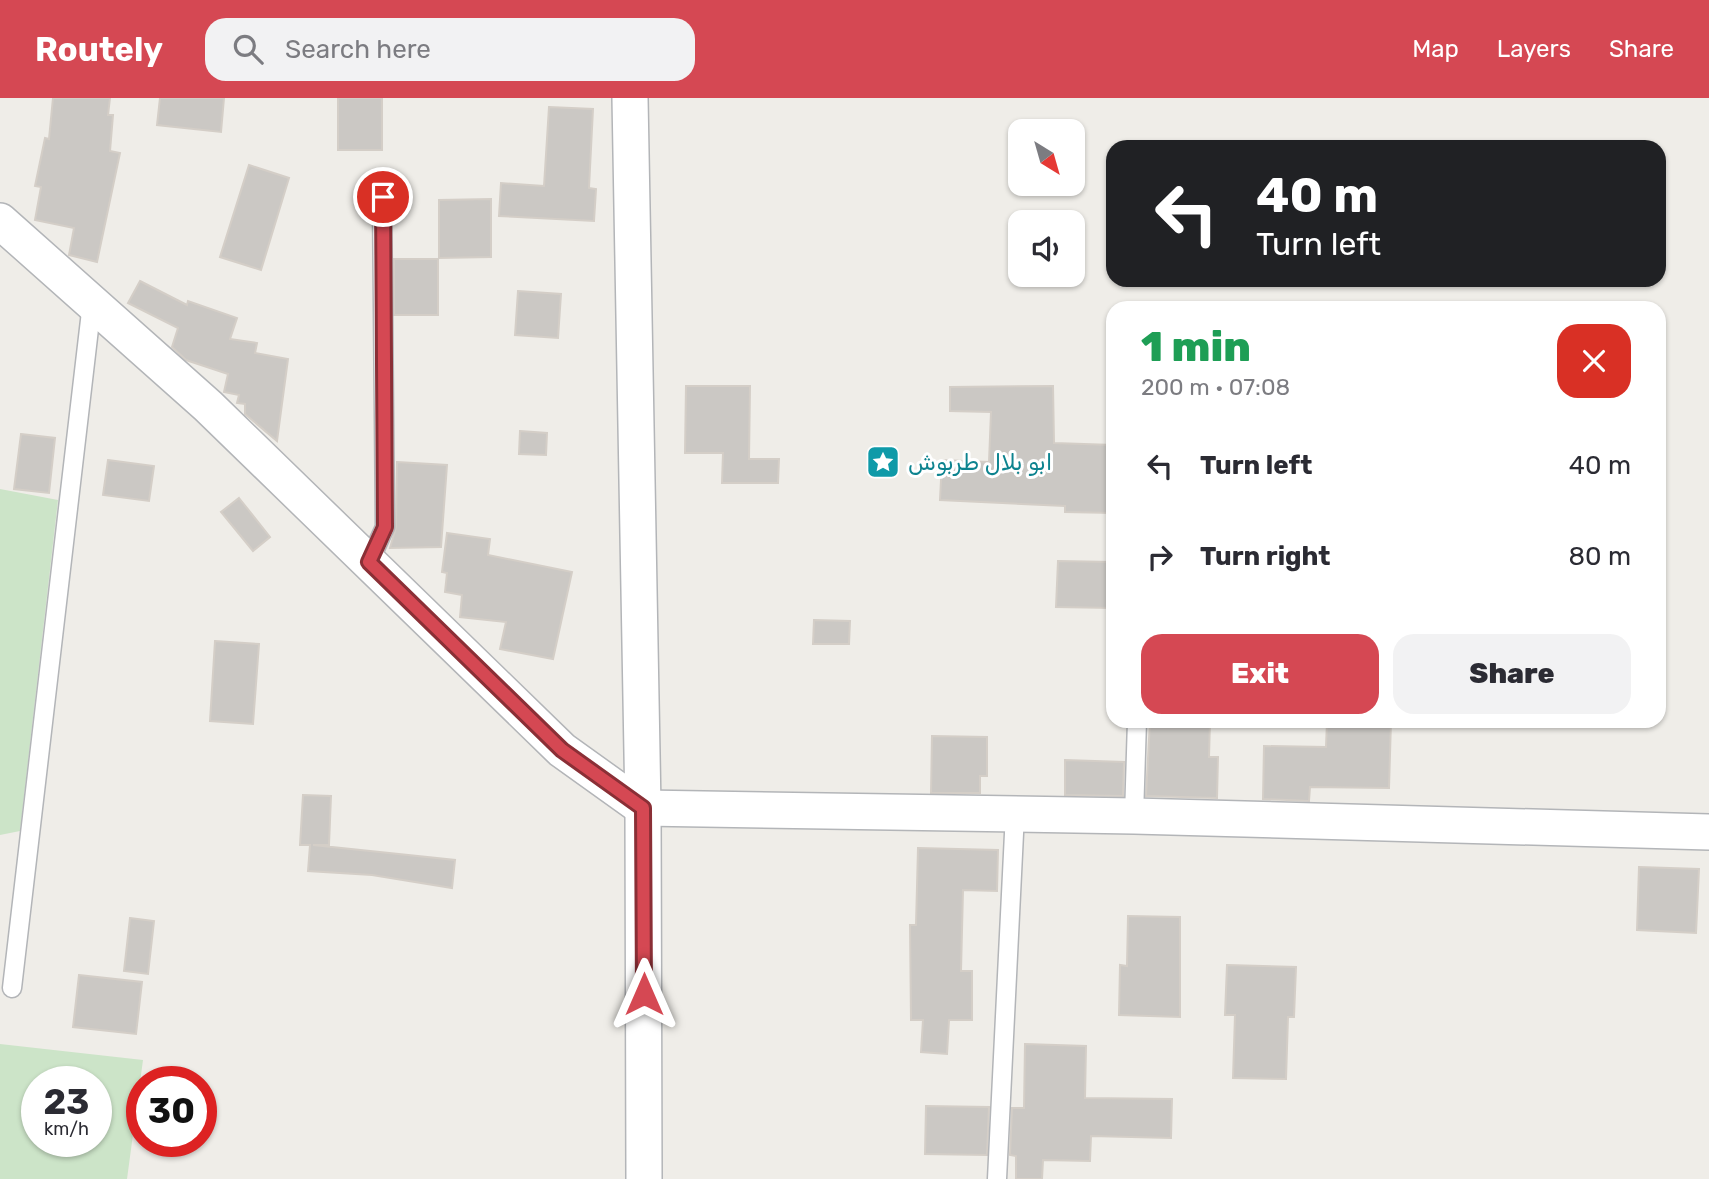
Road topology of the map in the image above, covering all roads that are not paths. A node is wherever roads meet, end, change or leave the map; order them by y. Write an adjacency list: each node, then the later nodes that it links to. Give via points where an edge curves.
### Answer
1 (630, 98): 7 (street)
2 (383, 197): 5 (lane, via 385,527)
3 (0, 221): 4 (street)
4 (92, 303): 5 (street, via 208,406); 11 (lane)
5 (369, 562): 7 (street, via 562,750)
6 (1137, 728): 9 (lane)
7 (643, 808): 8 (street); 12 (street)
8 (1015, 813): 9 (street); 13 (lane)
9 (1134, 816): 10 (street)
10 (1709, 832)
11 (12, 988)
12 (644, 1179)
13 (997, 1179)

